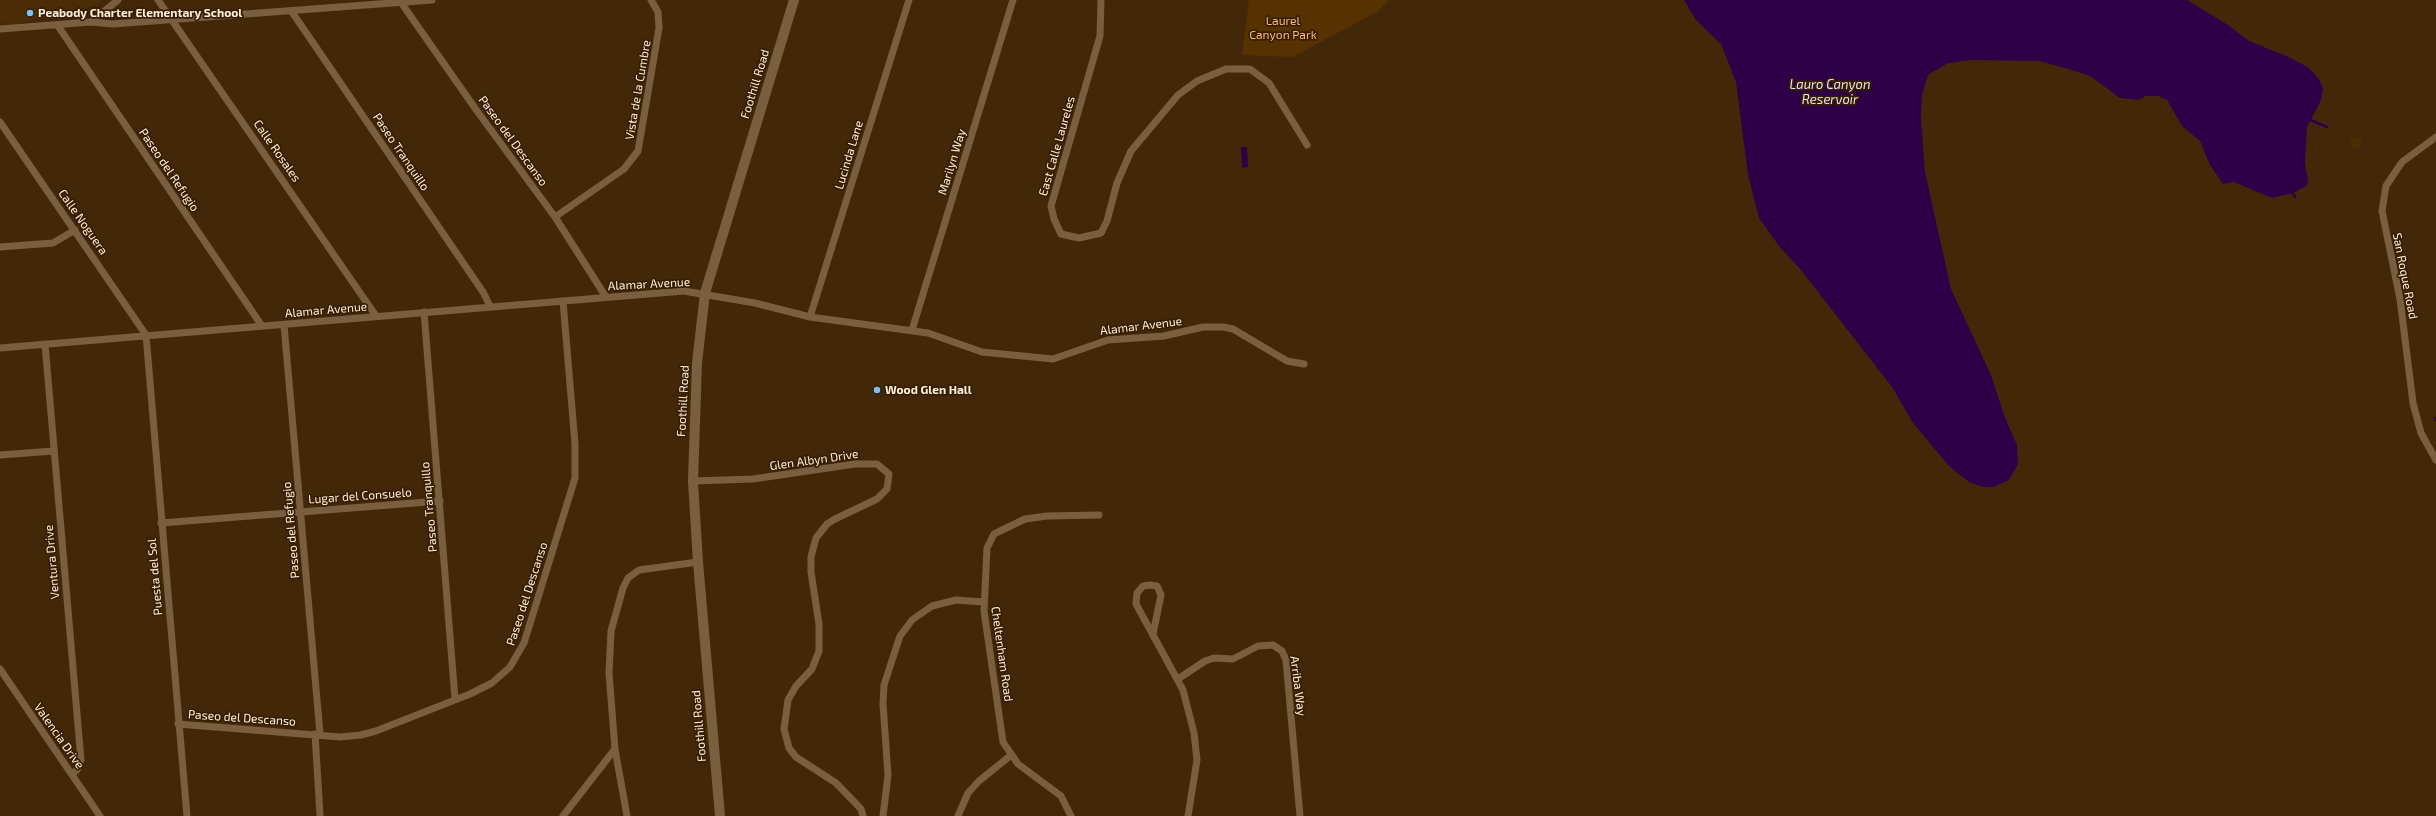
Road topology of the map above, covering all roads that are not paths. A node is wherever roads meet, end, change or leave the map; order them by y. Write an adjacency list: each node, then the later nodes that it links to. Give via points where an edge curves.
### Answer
1 (118, 0): 12 (street)
2 (158, 0): 11 (street, Calle Rosales)
3 (432, 0): 9 (street)
4 (651, 0): 18 (street, Vista de la Cumbre, via 658,12 659,28 638,151 624,169)
5 (794, 0): 21 (main road, Foothill Road)
6 (909, 0): 27 (street, Lucinda Lane)
7 (1014, 0): 30 (street, Marilyn Way)
8 (1101, 0): 17 (street, East Calle Laureles, via 1100,36 1051,206 1061,234 1079,238 1101,233 1107,221 1117,183 1131,151 1178,96 1197,81 1226,69 1250,69 1269,82)
9 (400, 2): 10 (street); 18 (street, Paseo del Descanso)
10 (292, 12): 11 (street); 24 (street, Paseo Tranquillo, via 483,292)
11 (172, 19): 12 (street, via 113,24); 26 (street, Calle Rosales)
12 (90, 22): 13 (street)
13 (58, 26): 14 (street); 29 (street, Paseo del Refugio)
14 (0, 29)
15 (0, 122): 19 (street, Calle Noguera)
16 (2436, 137): 37 (street, San Roque Road, via 2402,162 2386,186 2382,210 2400,299 2413,403 2421,433)
17 (1306, 145)
18 (555, 216): 22 (street, Paseo del Descanso)
19 (75, 230): 20 (street, via 53,243); 31 (street, Calle Noguera)
20 (0, 247)
21 (705, 293): 22 (street, Alamar Avenue, via 684,291); 27 (street, Alamar Avenue); 38 (main road, Foothill Road, via 697,369)
22 (606, 297): 23 (street, Alamar Avenue)
23 (563, 301): 24 (street, Alamar Avenue); 48 (street, Paseo del Descanso, via 576,458 572,492 520,652 500,677)
24 (490, 306): 25 (street, Alamar Avenue)
25 (424, 312): 26 (street, Alamar Avenue); 39 (street, Paseo Tranquillo)
26 (376, 316): 28 (street, Alamar Avenue)
27 (810, 317): 30 (street, Alamar Avenue)
28 (284, 325): 29 (street, Alamar Avenue); 40 (street, Paseo del Refugio)
29 (262, 326): 31 (street, Alamar Avenue)
30 (912, 330): 34 (street, Alamar Avenue, via 982,352 1053,359 1108,340 1164,336 1203,327 1223,327 1233,329 1287,361)
31 (146, 335): 32 (street, Alamar Avenue); 42 (street, Puesta del Sol)
32 (45, 344): 33 (street, Alamar Avenue); 35 (street, Ventura Drive)
33 (0, 348)
34 (1304, 364)
35 (54, 451): 36 (street); 53 (street, Ventura Drive, via 81,760 77,770)
36 (0, 455)
37 (2436, 460)
38 (693, 482): 43 (main road, Foothill Road); 60 (street, Glen Albyn Drive, via 753,479 855,464 877,464 889,474 887,489 877,500 835,519 827,524 816,538 811,557 811,572 819,624 819,651 812,669 796,686 788,700 784,729 792,753 836,783 861,809)
39 (440, 501): 40 (street, Lugar del Consuelo); 48 (street, Paseo Tranquillo)
40 (301, 511): 42 (street, Lugar del Consuelo); 50 (street, Paseo del Refugio)
41 (1100, 515): 44 (street, via 1025,519 994,534 987,548)
42 (161, 523): 49 (street, Puesta del Sol)
43 (698, 562): 51 (street, via 644,569 633,574 625,582 609,646); 59 (main road, Foothill Road)
44 (984, 602): 52 (street, Cheltenham Road, via 1003,742); 61 (street, Cheltenham Road, via 956,600 932,606 912,620 900,636 884,685 888,776)
45 (1154, 634): 45 (street, via 1161,595 1157,586 1143,586 1137,594 1136,604); 47 (street)
46 (0, 670): 53 (street, Valencia Drive)
47 (1178, 679): 64 (street, via 1188,706 1197,760); 65 (street, Arriba Way, via 1214,658 1233,659 1258,646 1273,645 1282,650 1286,660)
48 (455, 700): 50 (street, Paseo del Descanso, via 376,731 340,737)
49 (178, 724): 50 (street, Paseo del Descanso); 56 (street, Puesta del Sol)
50 (317, 734): 54 (street, Paseo del Refugio)
51 (615, 749): 57 (street); 58 (street)
52 (1010, 756): 62 (street, via 975,785); 63 (street, Cheltenham Road, via 1022,768 1054,790)
53 (72, 774): 55 (street, Valencia Drive)
54 (320, 815)
55 (100, 816)
56 (187, 816)
57 (563, 816)
58 (627, 816)
59 (720, 816)
60 (863, 816)
61 (883, 816)
62 (958, 816)
63 (1071, 816)
64 (1188, 816)
65 (1300, 816)

